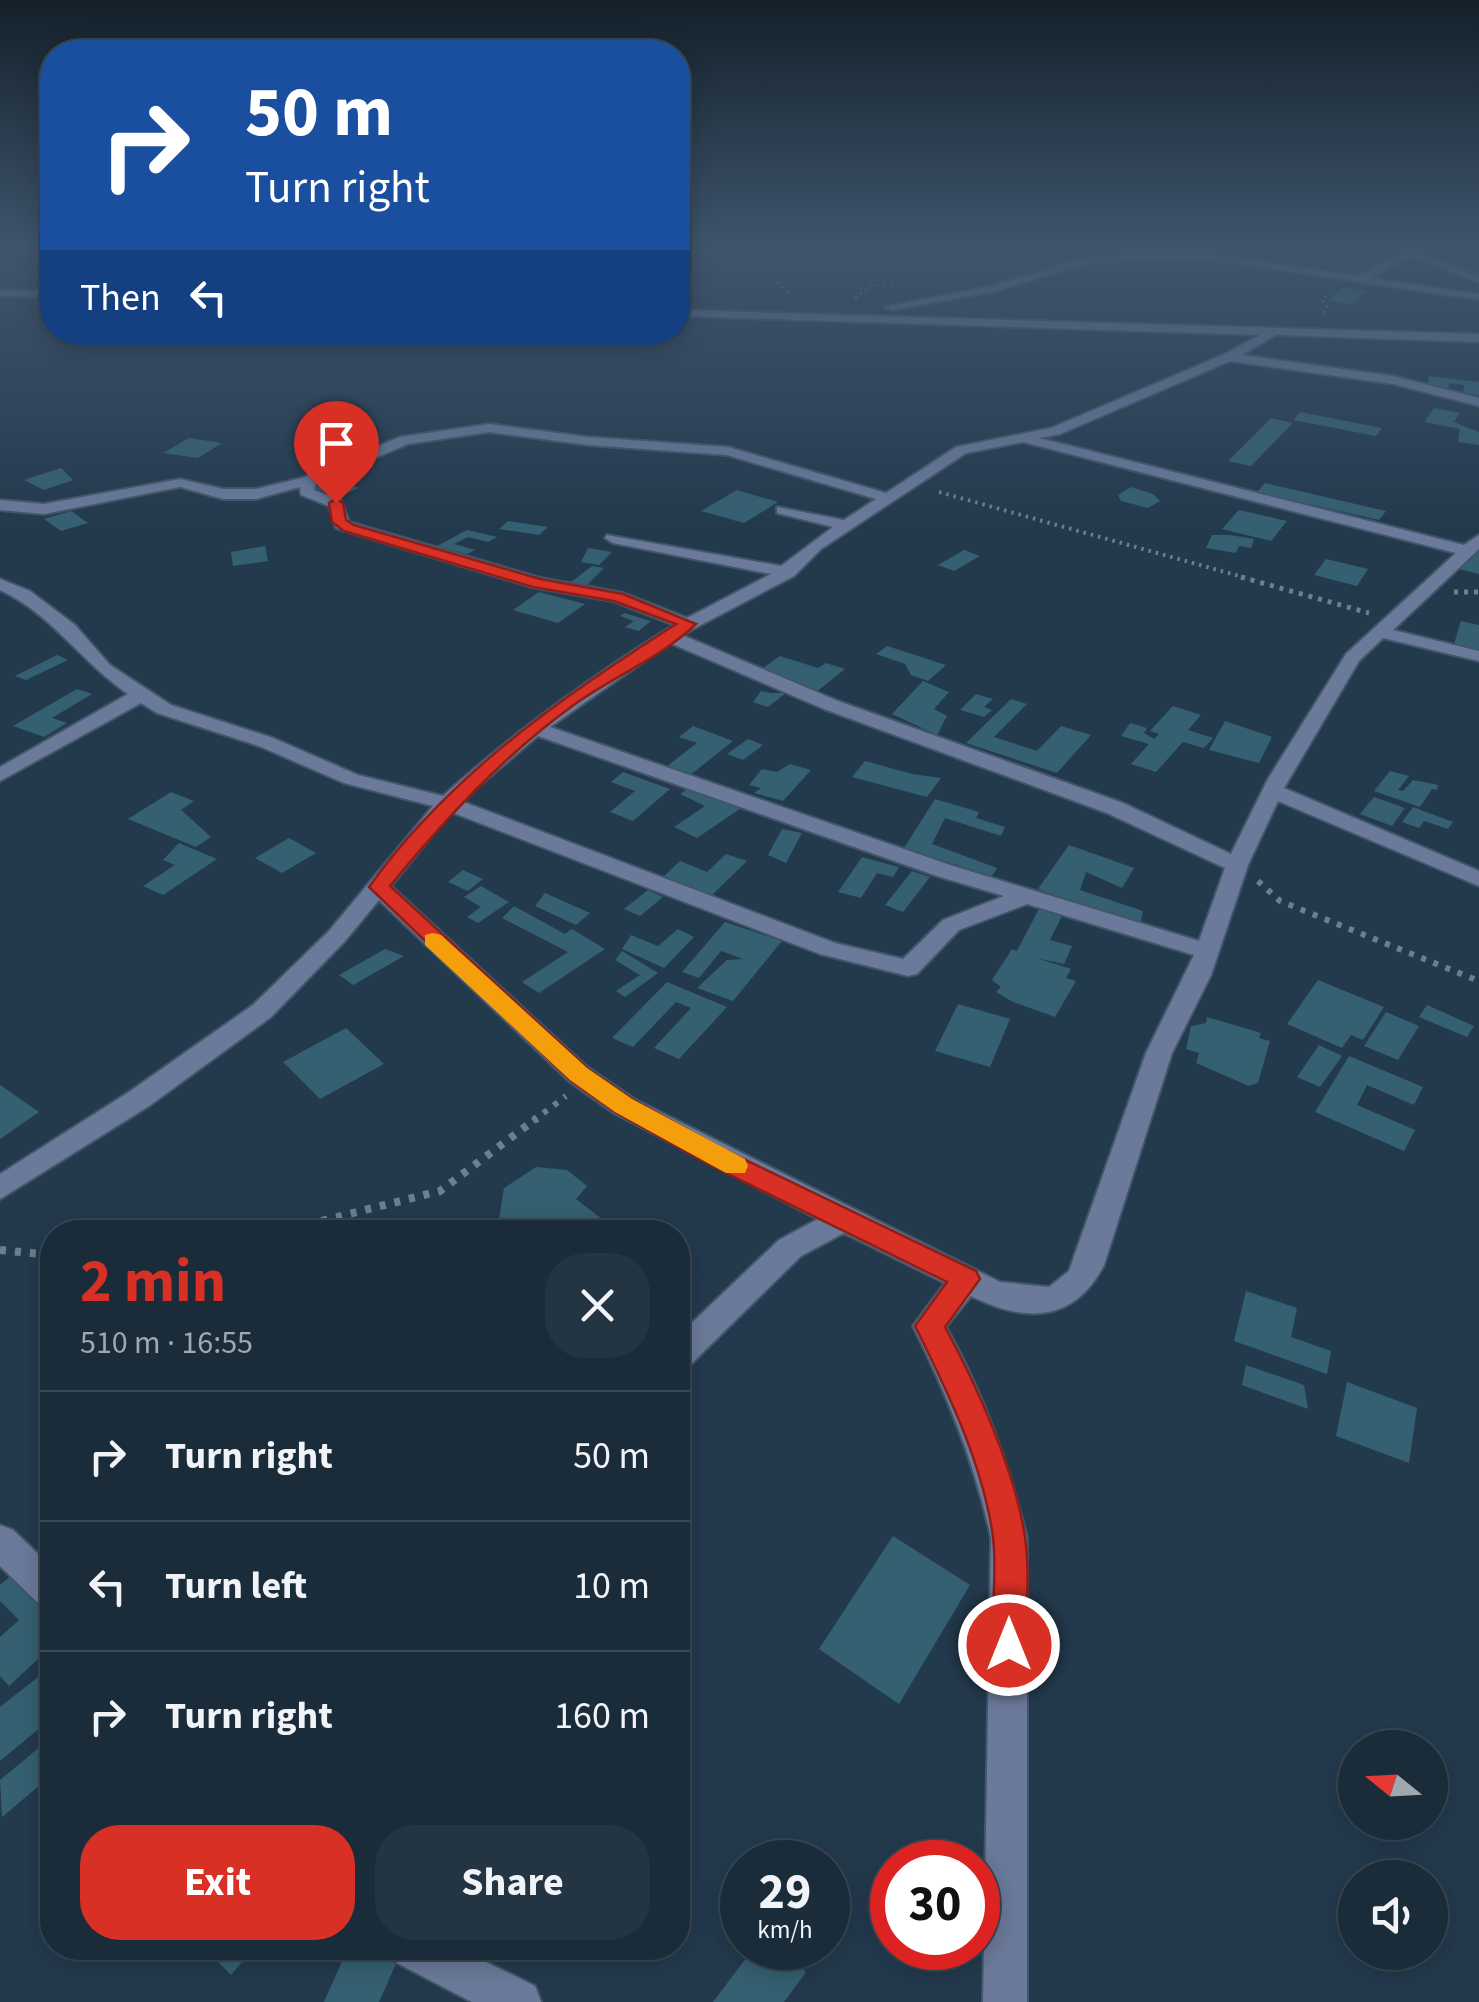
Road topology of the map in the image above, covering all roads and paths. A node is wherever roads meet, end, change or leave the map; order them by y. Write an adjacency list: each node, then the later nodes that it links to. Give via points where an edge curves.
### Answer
1 (1262, 339): 2 (street)
2 (1228, 357): 3 (street, via 1393,380); 4 (street, via 1055,431)
3 (1479, 402)
4 (1014, 436): 6 (street, via 961,450); 12 (street)
5 (310, 480): 7 (street, via 405,440 489,428 728,451); 8 (street, via 256,494 180,484 51,508); 15 (street, via 305,490 336,503 342,525 538,584 618,597)
6 (908, 484): 7 (street); 16 (path)
7 (891, 499): 10 (street)
8 (0, 505)
9 (782, 510): 10 (street)
10 (849, 526): 13 (street)
11 (613, 538): 13 (street)
12 (1471, 545): 16 (street)
13 (788, 572): 15 (street)
14 (0, 584): 19 (street, via 68,629 103,670)
15 (688, 624): 17 (street)
16 (1386, 626): 18 (street); 22 (street, via 1335,682)
17 (668, 636): 20 (street); 24 (street, via 832,705 1114,808)
18 (1479, 656)
19 (144, 693): 21 (street); 23 (street, via 164,709 351,779)
20 (534, 728): 23 (street); 27 (street)
21 (0, 776)
22 (1272, 791): 24 (street); 25 (street)
23 (447, 804): 26 (street); 27 (street, via 691,900 902,968 951,925)
24 (1237, 865): 28 (street); 29 (path, via 1280,900)
25 (1479, 879)
26 (379, 887): 30 (street); 31 (street, via 262,1011)
27 (1026, 896): 28 (street)
28 (1206, 951): 36 (street, via 1159,1053 1110,1210 1079,1284 1044,1302 994,1293)
29 (1479, 980)
30 (588, 1081): 32 (path, via 440,1191); 33 (street)
31 (0, 1188)
32 (325, 1220)
33 (842, 1220): 36 (street); 37 (street, via 790,1248)
34 (0, 1250): 35 (path)
35 (40, 1254)
36 (966, 1279): 42 (street, via 929,1326 954,1372 1009,1538)
37 (690, 1344)
38 (0, 1542): 39 (street)
39 (40, 1580)
40 (436, 1960): 41 (street)
41 (519, 2002)
42 (1005, 2002)

